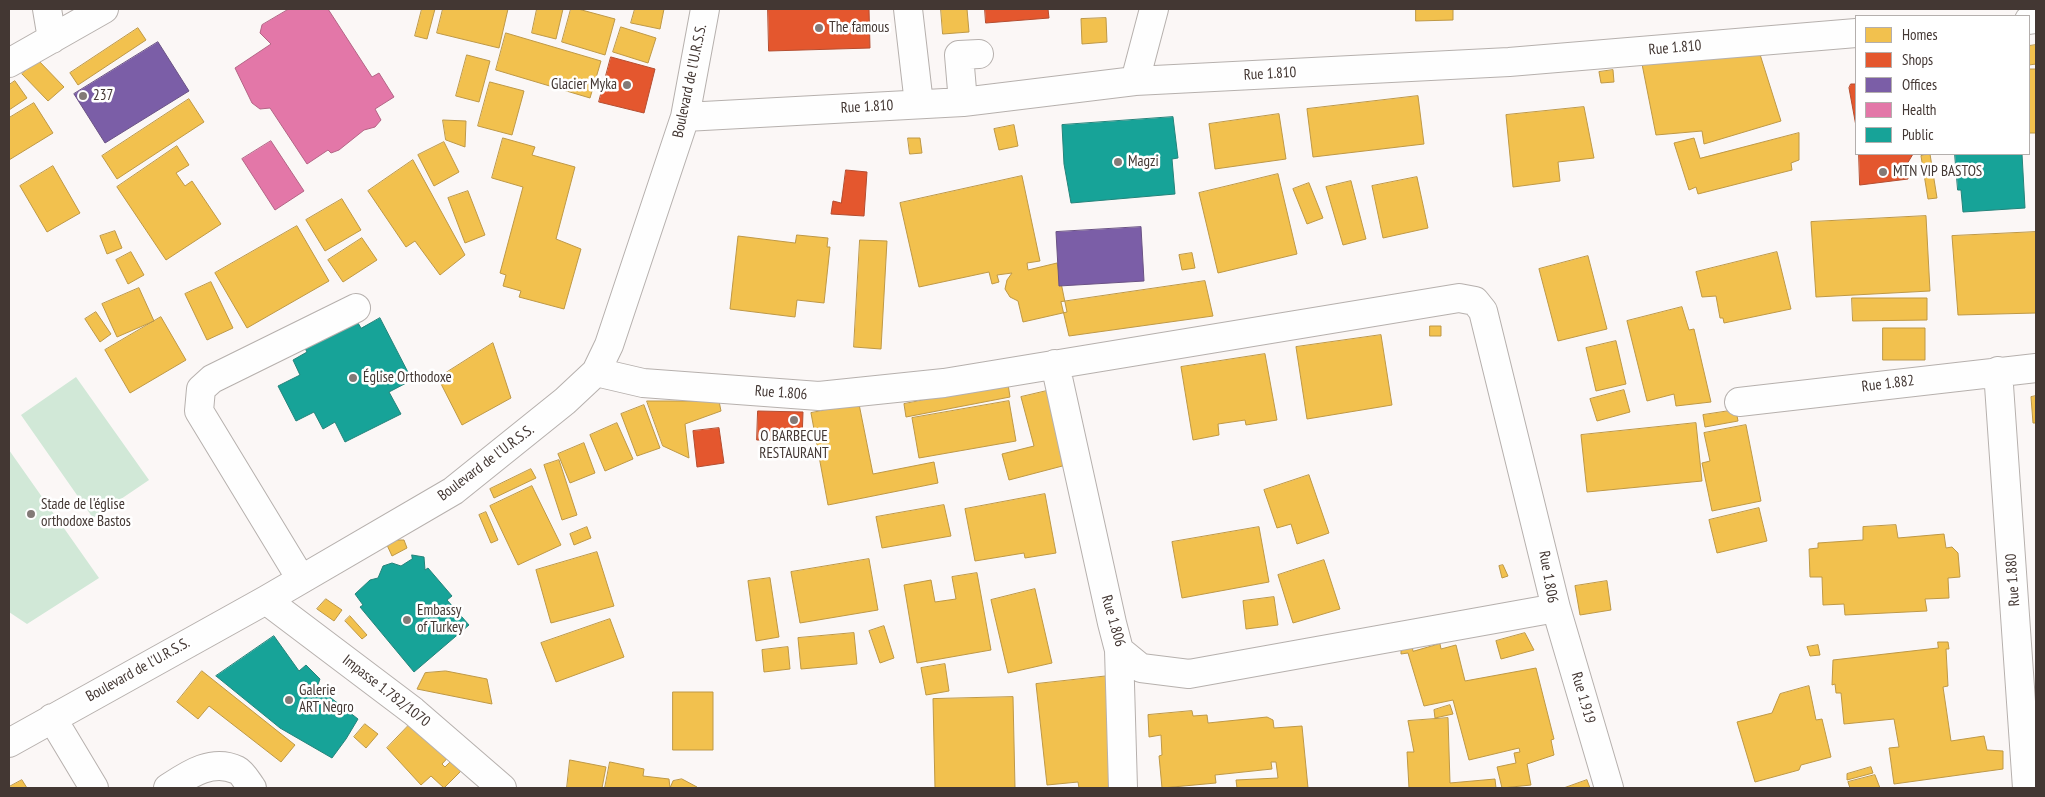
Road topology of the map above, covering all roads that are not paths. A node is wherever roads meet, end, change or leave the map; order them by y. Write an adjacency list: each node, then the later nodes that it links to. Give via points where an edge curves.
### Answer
1 (47, 9): 7 (street)
2 (104, 9): 7 (street)
3 (705, 9): 13 (street, Boulevard de l'U.R.S.S.)
4 (908, 9): 12 (street)
5 (1154, 9): 10 (street)
6 (1855, 33): 10 (street, Rue 1.810, via 1509,62)
7 (52, 39): 9 (street)
8 (980, 54): 11 (street, via 959,55)
9 (9, 63)
10 (1135, 81): 11 (street, Rue 1.810)
11 (963, 102): 12 (street, Rue 1.810)
12 (919, 104): 13 (street, Rue 1.810)
13 (685, 117): 18 (street, Boulevard de l'U.R.S.S., via 609,345)
14 (356, 308): 20 (street, via 212,379 201,389 199,410)
15 (1055, 364): 18 (street, Rue 1.806, via 944,383 819,396 643,383); 22 (street, Rue 1.806, via 1459,298 1475,301 1483,311); 23 (street, Rue 1.806)
16 (2036, 368): 17 (street, Rue 1.882)
17 (1998, 371): 19 (street, Rue 1.882); 32 (street, Rue 1.880)
18 (596, 372): 20 (street, Boulevard de l'U.R.S.S., via 453,491)
19 (1739, 402)
20 (301, 579): 21 (street, Boulevard de l'U.R.S.S.)
21 (266, 600): 24 (street, Boulevard de l'U.R.S.S.); 29 (street, Impasse 1.782/1070, via 413,711)
22 (1556, 608): 23 (street, Rue 1.806, via 1190,674 1141,668); 31 (street, Rue 1.919)
23 (1119, 650): 30 (street)
24 (52, 718): 25 (street, Boulevard de l'U.R.S.S.); 26 (street)
25 (9, 743)
26 (94, 788)
27 (168, 788): 28 (street, via 195,770 216,766 238,770)
28 (252, 788)
29 (502, 788)
30 (1123, 788)
31 (1609, 788)
32 (2027, 788)

